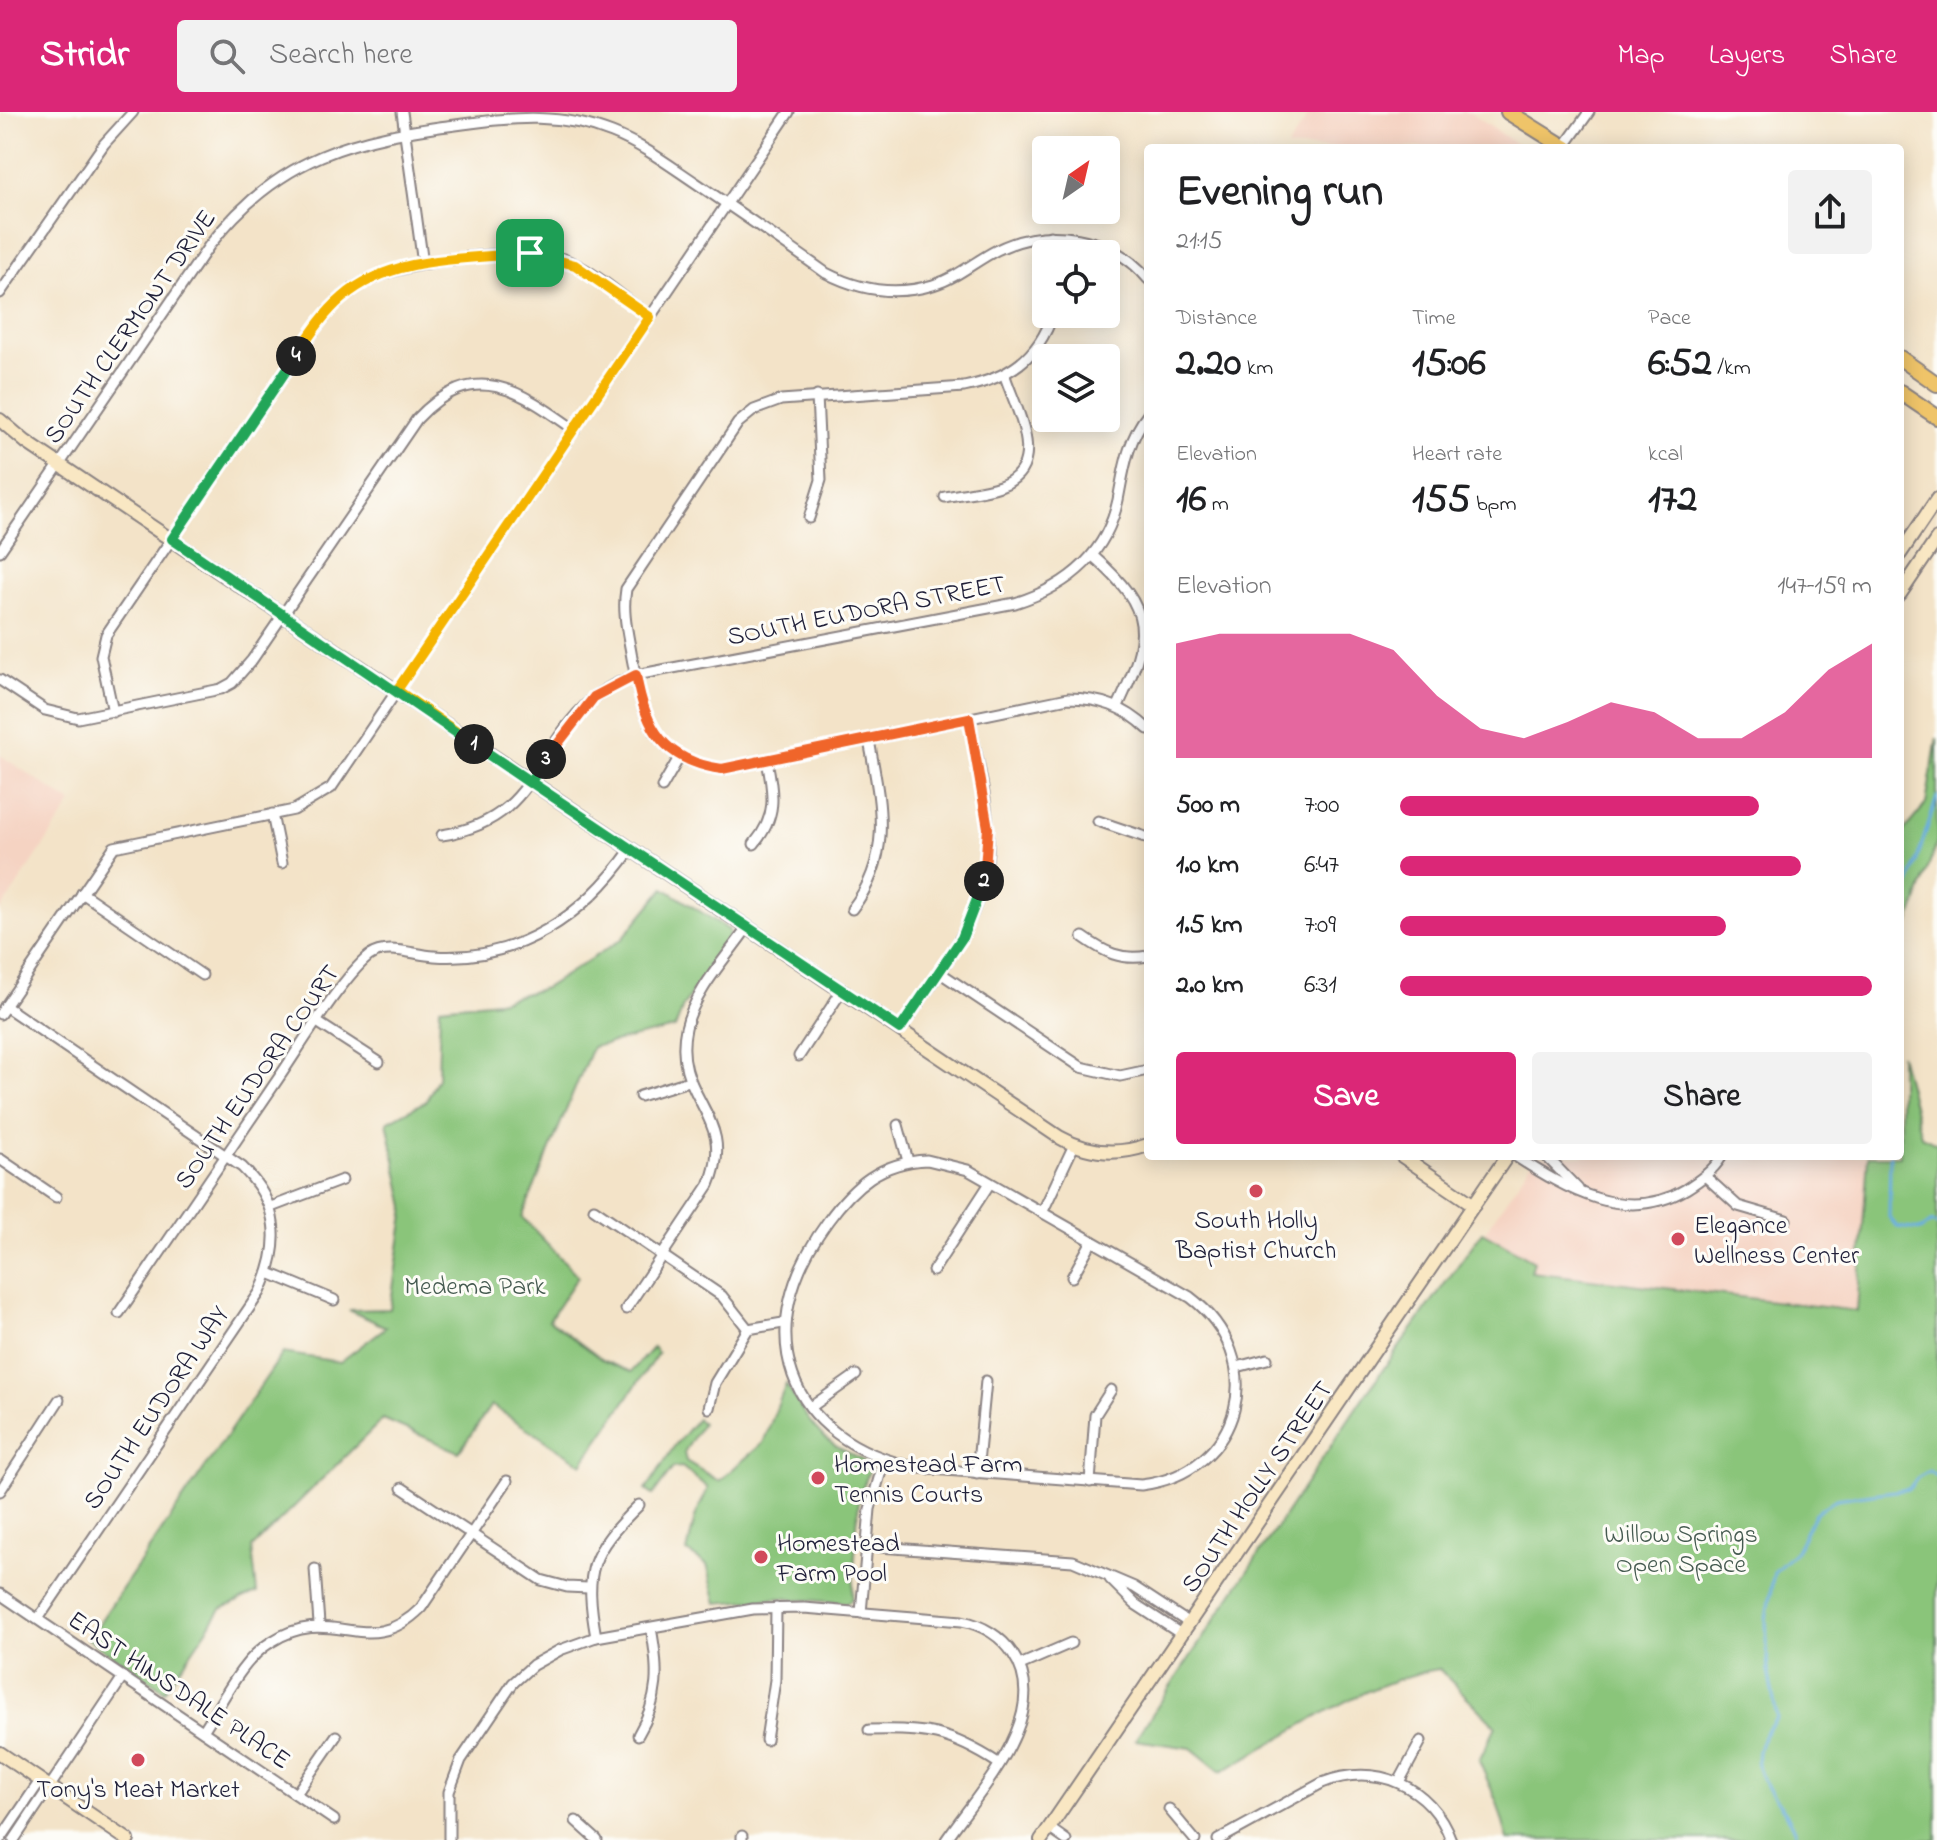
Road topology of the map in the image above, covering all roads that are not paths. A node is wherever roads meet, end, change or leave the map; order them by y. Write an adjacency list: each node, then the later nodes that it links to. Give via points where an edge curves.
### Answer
1 (133, 112): 14 (street, via 96,155)
2 (402, 112): 6 (street)
3 (789, 112): 9 (street)
4 (1508, 112): 7 (main road)
5 (1589, 112): 8 (street)
6 (405, 131): 9 (street, SOUTH CLERMONT DRIVE, via 514,117 578,122 629,140); 12 (street); 26 (street, SOUTH CLERMONT DRIVE, via 324,153 251,199 209,246)
7 (1559, 144)
8 (1568, 144)
9 (726, 203): 10 (street, SOUTH CLERMONT DRIVE, via 826,273 877,290 932,286 1001,248); 15 (street)
10 (1050, 236): 11 (street); 13 (street, via 1105,246)
11 (1050, 240)
12 (423, 264): 15 (street, via 551,255 575,265); 30 (street, via 364,282 328,311)
13 (1144, 275)
14 (0, 293)
15 (650, 317): 25 (street)
16 (1046, 328): 18 (street, via 1035,351)
17 (1904, 361): 19 (main road)
18 (1005, 376): 21 (street, via 964,387); 27 (street, via 1028,438 1025,462 1000,486)
19 (1937, 384)
20 (1904, 395): 22 (main road)
21 (817, 396): 29 (street, via 821,480); 39 (street, via 773,402 738,423 631,579 624,607)
22 (1937, 417)
23 (0, 420): 26 (street)
24 (1144, 420): 34 (street, SOUTH EUDORA STREET, via 1130,443 1111,522)
25 (575, 430): 36 (street, via 531,399 501,386 459,388 432,403); 41 (street)
26 (59, 464): 30 (street); 33 (street, SOUTH CLERMONT DRIVE)
27 (945, 497)
28 (1937, 499): 32 (street)
29 (809, 518)
30 (172, 539): 36 (street); 43 (street, via 106,635 102,647)
31 (1937, 539): 35 (street)
32 (1904, 548)
33 (0, 551)
34 (1093, 556): 37 (street, via 1126,586); 39 (street, SOUTH EUDORA STREET, via 1062,583 1015,603)
35 (1904, 588)
36 (285, 614): 41 (street); 43 (street, via 232,683 208,694)
37 (1144, 627)
38 (1144, 634): 42 (street, via 1137,666)
39 (636, 675): 47 (street, via 650,725); 49 (street, SOUTH EUDORA STREET, via 606,688 584,707)
40 (0, 680): 43 (street, via 63,716)
41 (397, 690): 49 (street); 51 (street, via 331,788 307,805)
42 (1118, 706): 44 (street, via 1068,698); 45 (street)
43 (113, 712)
44 (969, 718): 46 (street); 63 (street, via 986,807 987,863 973,916)
45 (1144, 726)
46 (869, 740): 48 (street); 59 (street, via 883,837 871,882)
47 (680, 756): 48 (street, via 722,769); 50 (street)
48 (767, 761): 55 (street, via 774,803)
49 (530, 783): 53 (street, SOUTH EUDORA STREET, via 502,815 468,831); 56 (street)
50 (662, 787)
51 (272, 814): 57 (street); 58 (street, via 123,843 108,854)
52 (1098, 821): 54 (street)
53 (442, 835)
54 (1144, 837)
55 (754, 844)
56 (631, 849): 60 (street); 67 (street, SOUTH EUDORA COURT, via 593,897 541,935 476,954 373,953)
57 (282, 863)
58 (82, 893): 64 (street); 66 (street)
59 (852, 909)
60 (747, 928): 65 (street); 72 (street, via 691,1013 684,1047)
61 (1083, 937): 62 (street, via 1110,954)
62 (1144, 956)
63 (939, 972): 68 (street); 71 (street, via 1081,1067 1120,1076)
64 (202, 975)
65 (841, 992): 68 (street); 69 (street)
66 (3, 1010): 77 (street, SOUTH EUDORA WAY)
67 (317, 1022): 70 (street); 77 (street, SOUTH EUDORA COURT)
68 (900, 1029): 75 (street)
69 (799, 1056)
70 (379, 1062)
71 (1144, 1071)
72 (689, 1081): 73 (street); 96 (street, via 717,1131 719,1159 709,1185)
73 (640, 1096)
74 (898, 1125): 84 (street)
75 (1074, 1145): 76 (street, via 1110,1152); 93 (street)
76 (1144, 1146)
77 (226, 1156): 91 (street, SOUTH EUDORA WAY, via 256,1181); 102 (street, SOUTH EUDORA COURT)
78 (0, 1159): 89 (street)
79 (1408, 1160): 90 (street)
80 (1504, 1160): 90 (street, SOUTH HOLLY STREET)
81 (1522, 1160): 88 (street)
82 (1550, 1160): 88 (street)
83 (1719, 1160): 85 (street)
84 (908, 1161): 87 (street, via 938,1161); 103 (street, via 870,1176 845,1198 800,1264)
85 (1705, 1176): 88 (street, via 1676,1194 1635,1205 1609,1203); 94 (street, via 1738,1206)
86 (342, 1180): 91 (street)
87 (990, 1183): 93 (street); 97 (street)
88 (1580, 1192)
89 (56, 1197)
90 (1474, 1205): 130 (street, SOUTH HOLLY STREET)
91 (271, 1207): 98 (street, SOUTH EUDORA WAY, via 276,1240)
92 (594, 1209): 96 (street)
93 (1042, 1213): 95 (street)
94 (1786, 1220)
95 (1092, 1241): 99 (street); 106 (street, via 1206,1310 1222,1328)
96 (662, 1257): 101 (street); 104 (street, via 722,1296)
97 (933, 1271)
98 (269, 1273): 100 (street); 127 (street, SOUTH EUDORA WAY)
99 (1072, 1277)
100 (334, 1300)
101 (626, 1309)
102 (119, 1313)
103 (783, 1323): 104 (street); 111 (street, via 792,1375)
104 (748, 1329): 112 (street, via 715,1383)
105 (1267, 1359): 106 (street)
106 (1237, 1367): 116 (street, via 1233,1413 1205,1459 1154,1484)
107 (856, 1375): 111 (street)
108 (986, 1381): 114 (street)
109 (1111, 1390): 116 (street, via 1095,1415)
110 (59, 1400): 118 (street)
111 (811, 1407): 113 (street, via 839,1437)
112 (709, 1408)
113 (884, 1461): 114 (street); 121 (street)
114 (977, 1473): 116 (street)
115 (507, 1481): 120 (street)
116 (1090, 1482)
117 (402, 1488): 120 (street)
118 (0, 1491)
119 (639, 1505): 123 (street, via 602,1545)
120 (470, 1536): 123 (street, via 541,1580); 128 (street, via 421,1608 401,1626 371,1633)
121 (866, 1546): 126 (street); 130 (street, via 1084,1564 1140,1590)
122 (315, 1569): 128 (street)
123 (588, 1588): 131 (street)
124 (0, 1594): 127 (street, EAST HINSDALE PLACE)
125 (776, 1608): 126 (street); 129 (street); 139 (street, via 775,1680)
126 (861, 1613): 133 (street, via 969,1622 996,1636)
127 (38, 1619): 134 (street, EAST HINSDALE PLACE)
128 (319, 1624): 136 (street, via 260,1650)
129 (651, 1628): 131 (street); 137 (street, via 658,1685 652,1711)
130 (1185, 1628): 149 (street, SOUTH HOLLY STREET)
131 (596, 1637): 153 (street, via 546,1656 513,1683 454,1776)
132 (1071, 1643): 133 (street)
133 (1020, 1665): 142 (street, via 1026,1707 1019,1730)
134 (123, 1677): 136 (street, EAST HINSDALE PLACE); 144 (street)
135 (869, 1730): 142 (street, via 940,1733)
136 (203, 1731): 145 (street, EAST HINSDALE PLACE)
137 (638, 1735)
138 (336, 1736): 145 (street)
139 (766, 1740)
140 (1421, 1741): 143 (street)
141 (0, 1753): 144 (street)
142 (998, 1763): 155 (street)
143 (1399, 1782): 159 (street, via 1366,1774 1339,1777); 160 (street, via 1433,1807)
144 (45, 1784): 150 (street); 151 (street); 152 (street)
145 (296, 1794): 147 (street, EAST HINSDALE PLACE)
146 (1169, 1809): 158 (street)
147 (334, 1820)
148 (576, 1821): 154 (street)
149 (1049, 1828): 156 (street, SOUTH HOLLY STREET); 157 (street)
150 (0, 1840)
151 (14, 1840)
152 (128, 1840)
153 (447, 1840)
154 (597, 1840)
155 (946, 1840)
156 (1041, 1840)
157 (1066, 1840)
158 (1195, 1840)
159 (1218, 1840)
160 (1451, 1840)

